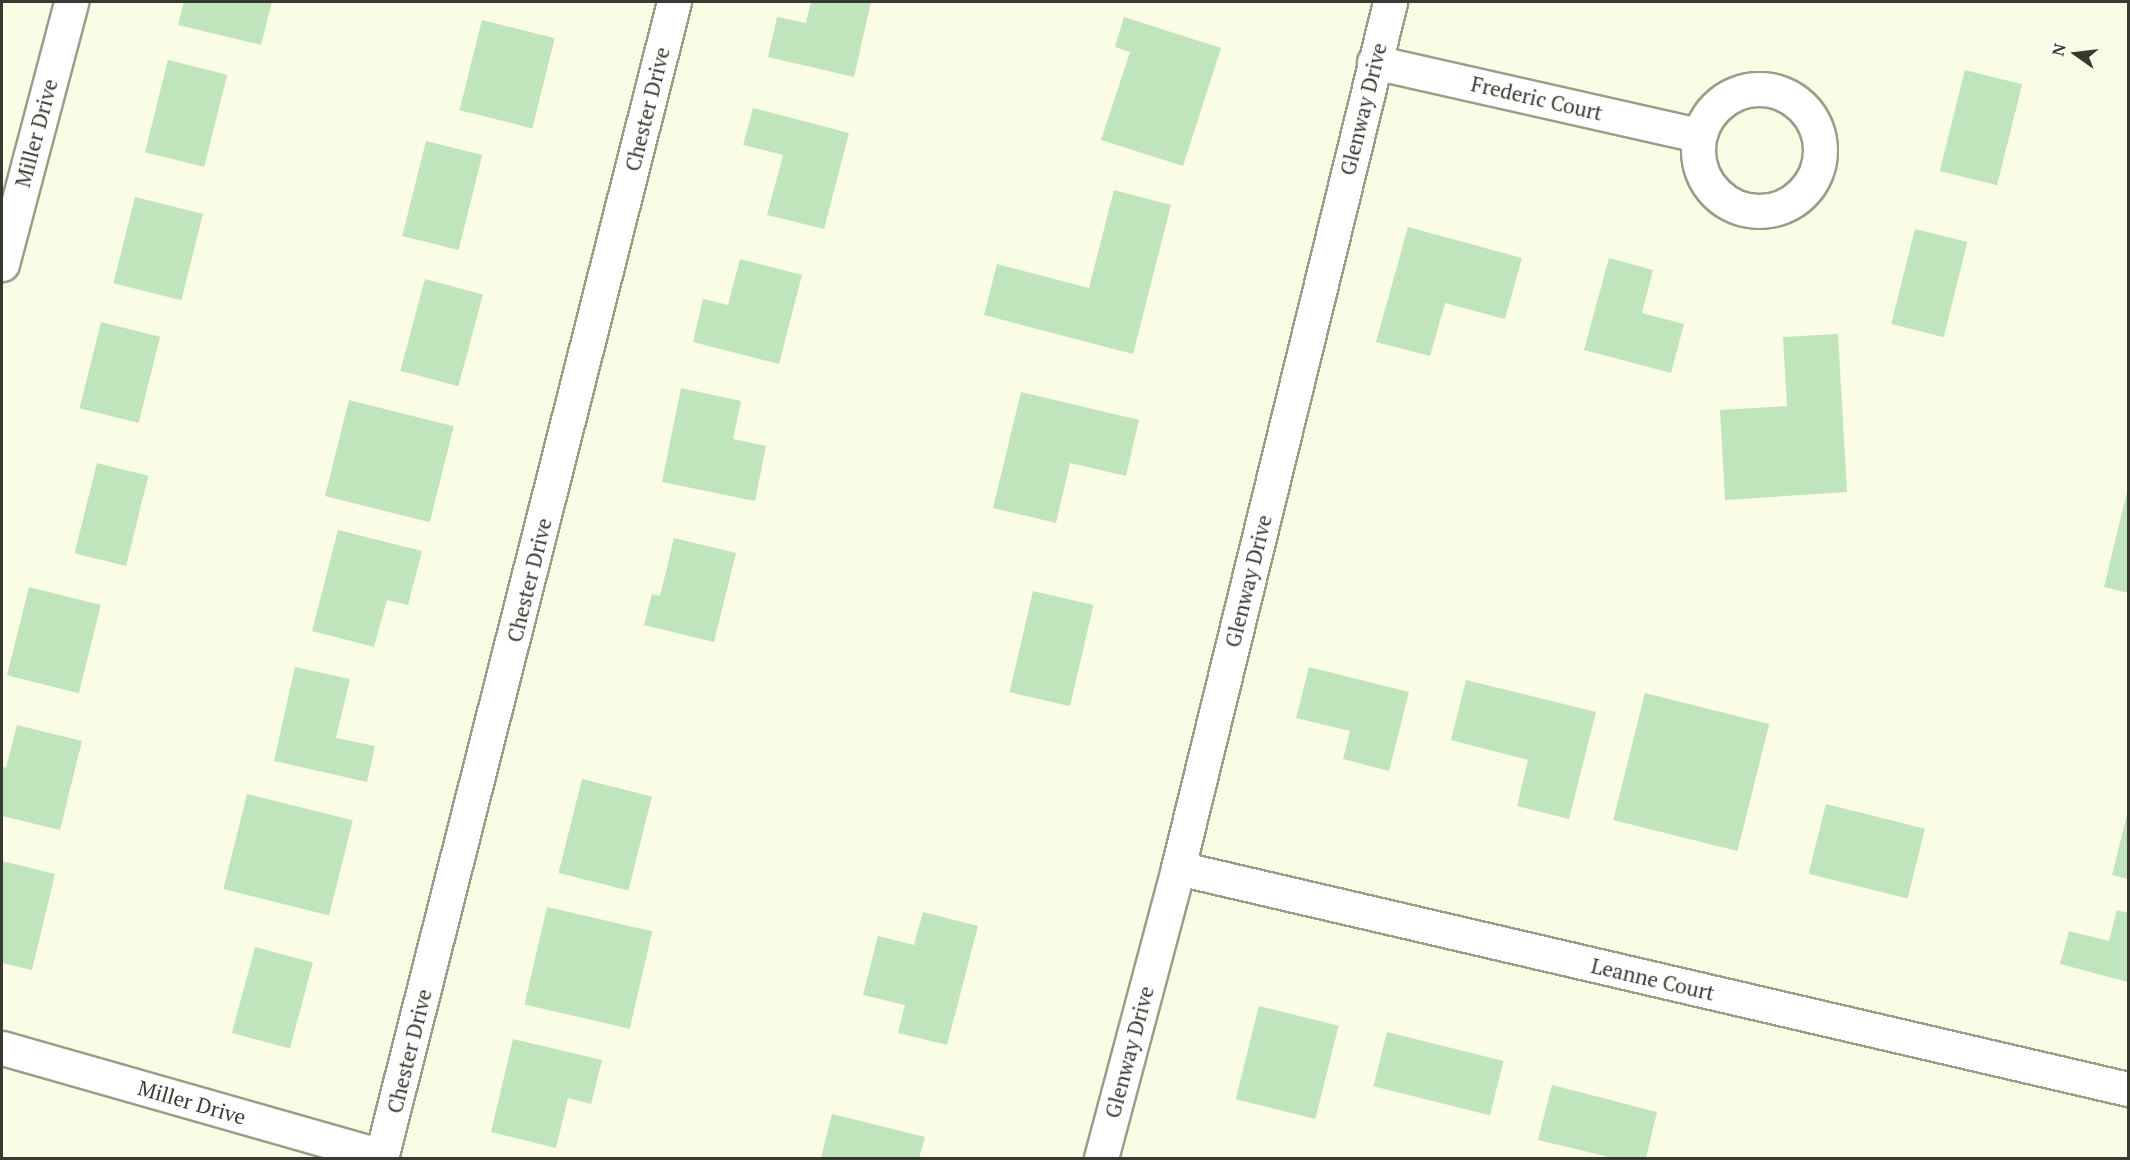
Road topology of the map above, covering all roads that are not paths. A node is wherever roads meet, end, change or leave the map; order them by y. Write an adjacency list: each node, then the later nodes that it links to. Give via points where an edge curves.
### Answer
1 (71, 2): 6 (street, Miller Drive)
2 (674, 2): 10 (street, Chester Drive)
3 (1390, 2): 4 (street, Glenway Drive)
4 (1374, 62): 5 (street, Frederic Court); 7 (street, Glenway Drive)
5 (1699, 135)
6 (2, 264)
7 (1178, 868): 9 (street, Leanne Court); 11 (street, Glenway Drive)
8 (2, 1048): 10 (street, Miller Drive)
9 (2128, 1089)
10 (381, 1157)
11 (1101, 1158)

